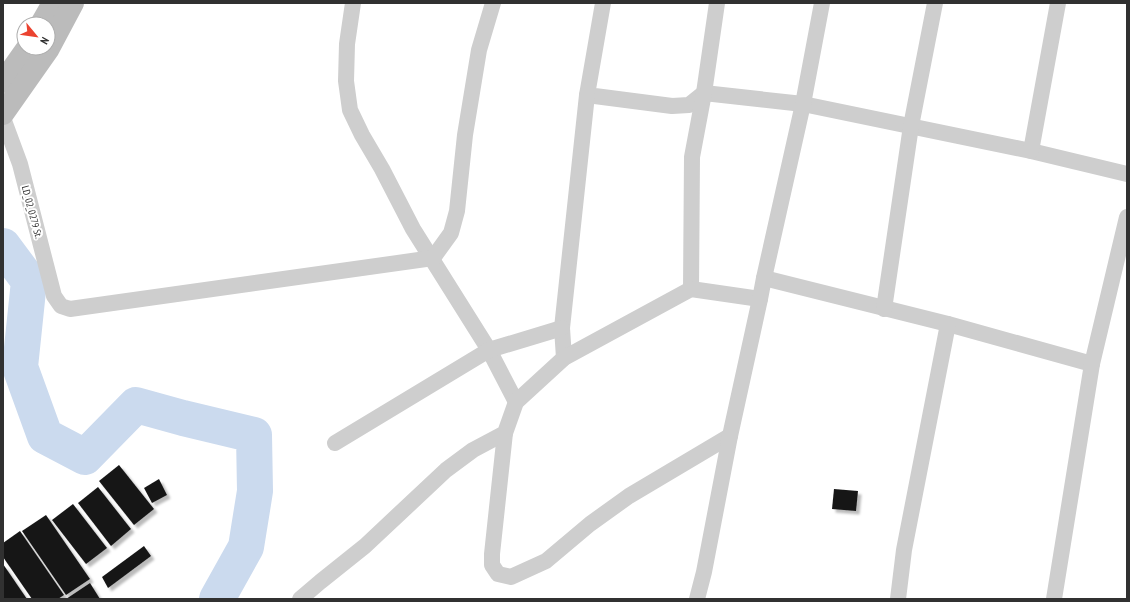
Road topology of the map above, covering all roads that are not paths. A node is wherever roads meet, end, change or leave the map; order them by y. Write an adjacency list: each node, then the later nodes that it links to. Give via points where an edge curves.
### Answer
1 (53, 3): 10 (main road)
2 (73, 3): 16 (main road, via 48,50)
3 (353, 3): 22 (street, via 347,44 346,81 350,110)
4 (492, 3): 22 (street, via 479,50 465,135 457,211 451,233)
5 (603, 3): 14 (street)
6 (717, 3): 13 (street)
7 (822, 3): 15 (street)
8 (935, 3): 18 (street)
9 (1058, 3): 19 (street)
10 (46, 16)
11 (21, 56): 12 (main road)
12 (3, 82)
13 (704, 93): 14 (street, via 689,105 672,106); 15 (street); 24 (street, via 692,157)
14 (587, 95): 28 (street)
15 (803, 104): 18 (street); 23 (street)
16 (3, 114)
17 (3, 118): 22 (street, LD_02_0279 St., via 20,164 54,296 61,306 70,309)
18 (911, 126): 19 (street); 26 (street)
19 (1031, 151): 20 (street)
20 (1127, 174)
21 (1127, 217): 31 (street)
22 (432, 258): 29 (street)
23 (764, 278): 25 (street); 26 (street)
24 (691, 289): 25 (street); 30 (street)
25 (760, 299): 34 (street)
26 (884, 309): 27 (street)
27 (948, 324): 31 (street); 38 (street, via 904,550)
28 (562, 328): 29 (street); 30 (street)
29 (489, 350): 32 (street); 35 (street)
30 (564, 358): 32 (street)
31 (1092, 364): 39 (street)
32 (516, 402): 33 (street)
33 (505, 433): 34 (street, via 492,565 498,574 511,576 546,561 590,524 629,496); 36 (street, via 473,450 446,470 365,546)
34 (730, 436): 37 (street)
35 (335, 443)
36 (300, 599)
37 (697, 599)
38 (898, 599)
39 (1054, 599)

